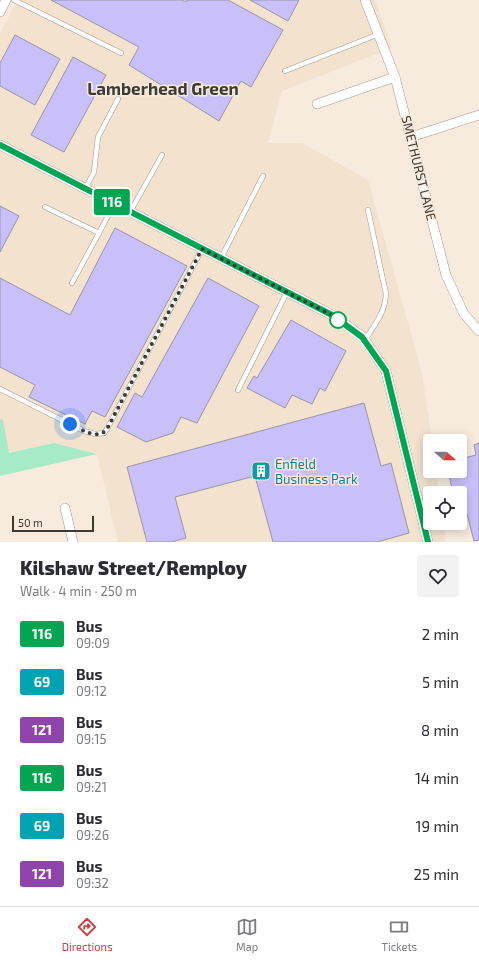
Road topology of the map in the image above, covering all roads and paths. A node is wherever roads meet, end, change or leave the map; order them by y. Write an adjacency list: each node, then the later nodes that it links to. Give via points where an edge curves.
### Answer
1 (6, 0): 4 (street)
2 (14, 0): 6 (lane)
3 (365, 0): 5 (street, SMETHURST LANE)
4 (0, 12)
5 (379, 34): 7 (lane); 8 (street, SMETHURST LANE)
6 (121, 53)
7 (285, 71)
8 (395, 77): 10 (street); 12 (street, SMETHURST LANE)
9 (118, 99): 16 (lane, via 98,137 94,172)
10 (317, 104)
11 (479, 115): 12 (street)
12 (411, 137): 26 (street, SMETHURST LANE, via 446,275 464,314)
13 (0, 146): 16 (street)
14 (162, 155): 20 (lane)
15 (263, 176): 23 (lane)
16 (85, 189): 17 (street)
17 (114, 204): 20 (street); 21 (lane)
18 (45, 207): 21 (lane)
19 (368, 210): 27 (lane, via 386,294 386,305)
20 (130, 212): 22 (street)
21 (99, 233): 24 (lane)
22 (202, 249): 23 (street); 28 (lane, via 104,433 84,431)
23 (220, 258): 25 (street)
24 (72, 282)
25 (287, 292): 27 (street, via 332,315); 29 (lane)
26 (479, 331)
27 (365, 340): 32 (street, via 386,371)
28 (0, 389)
29 (238, 390)
30 (65, 508): 31 (street)
31 (74, 542)
32 (428, 542)

